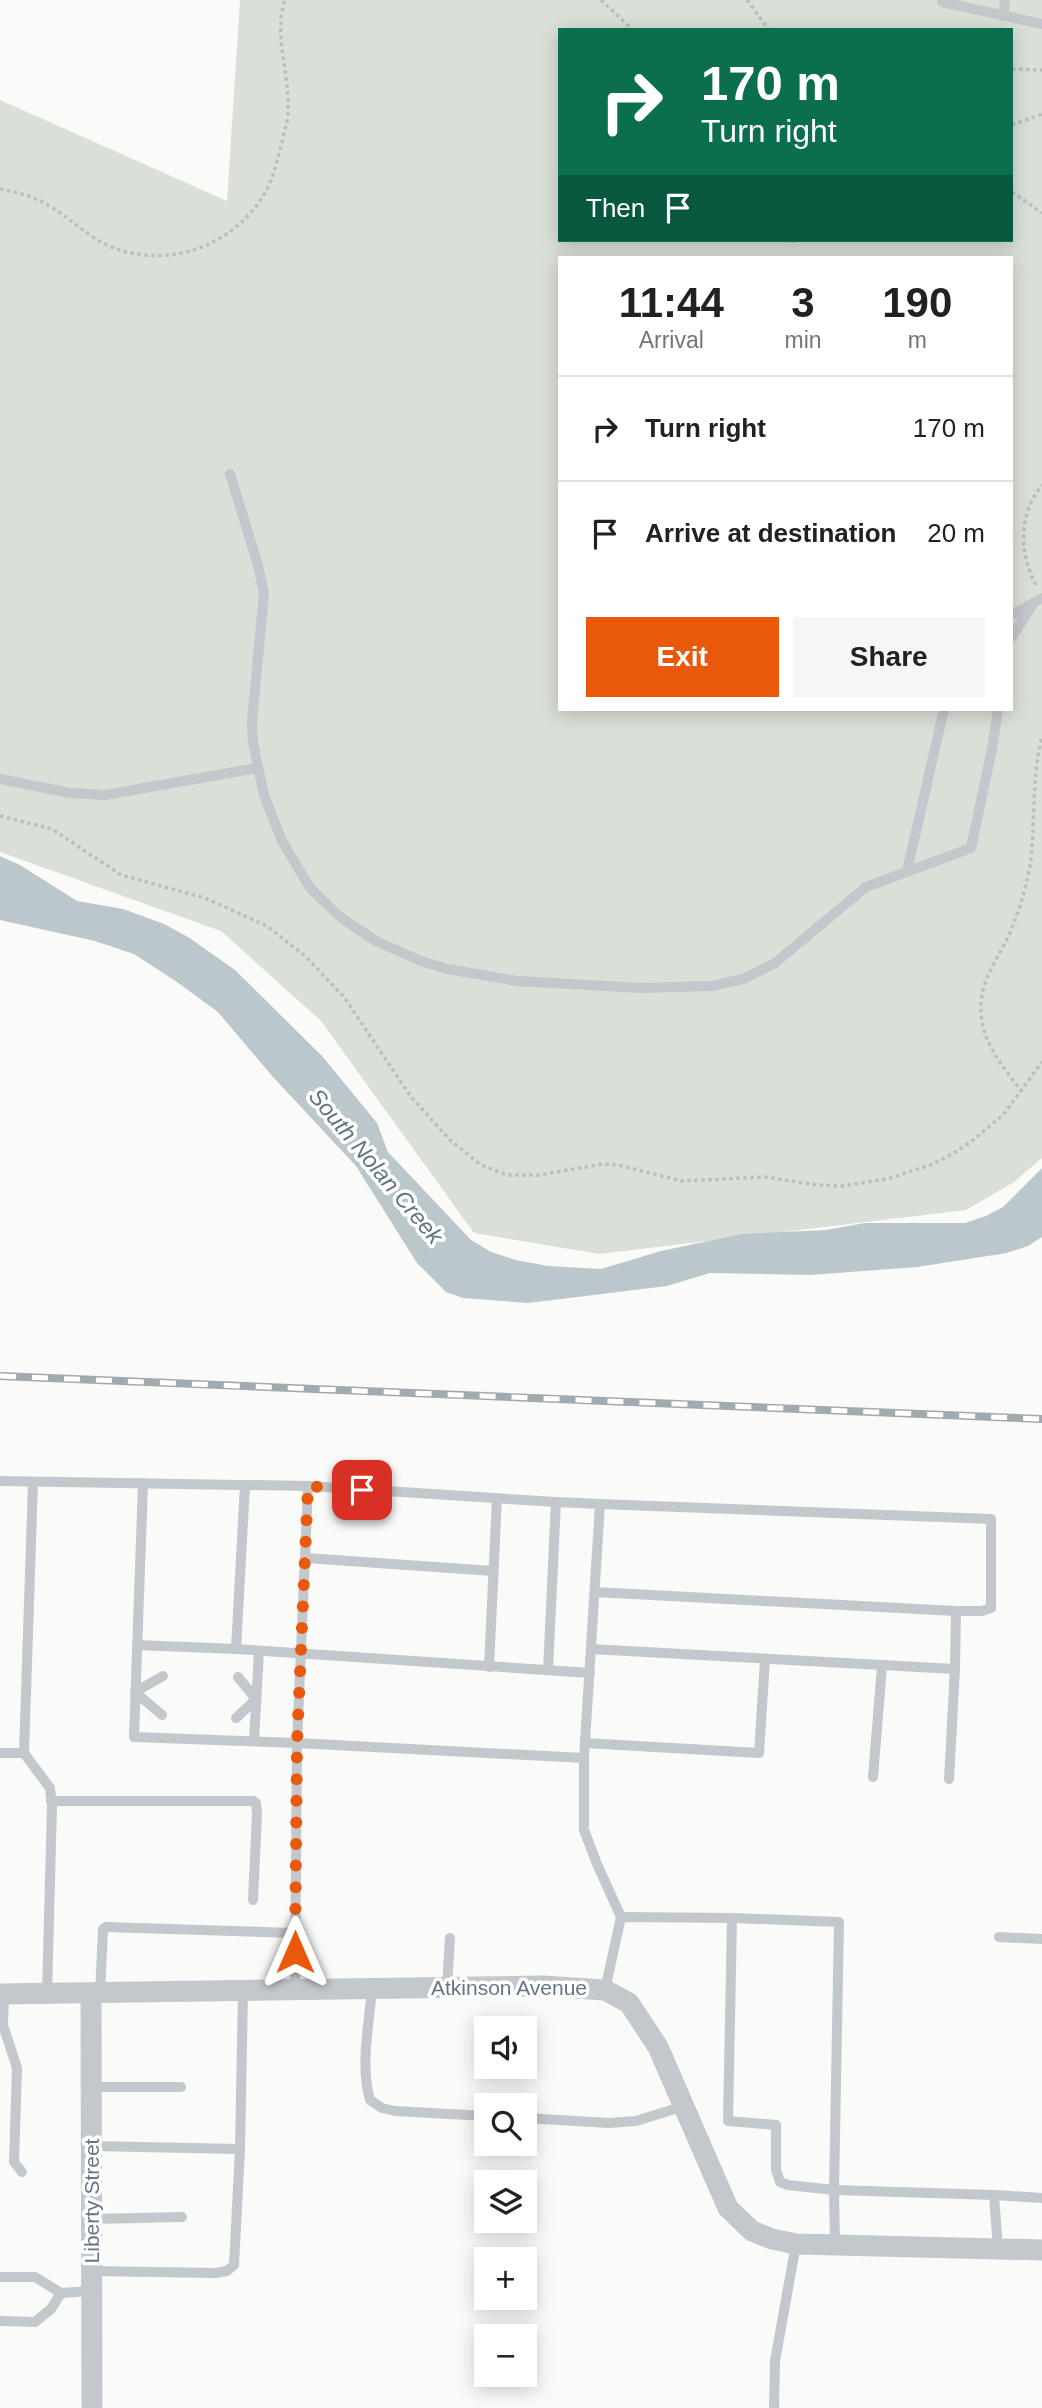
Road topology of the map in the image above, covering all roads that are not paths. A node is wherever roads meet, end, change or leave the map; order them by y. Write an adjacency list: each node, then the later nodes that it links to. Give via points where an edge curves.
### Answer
1 (1005, 0): 3 (lane)
2 (942, 2): 3 (lane)
3 (1003, 16): 4 (lane)
4 (1042, 24)
5 (230, 474): 11 (lane, via 264,593 252,704)
6 (1038, 596): 7 (lane); 8 (lane)
7 (1013, 614)
8 (1013, 636)
9 (944, 711): 13 (lane)
10 (998, 711): 13 (lane, via 971,848)
11 (257, 768): 12 (lane, via 105,795); 13 (lane, via 282,841 310,888 326,905 355,928 399,952 447,969 482,975 559,985 641,988 728,983 775,963 866,887)
12 (0, 779)
13 (907, 871)
14 (0, 1481): 15 (lane)
15 (33, 1482): 16 (lane); 47 (lane)
16 (143, 1483): 17 (lane); 26 (lane)
17 (245, 1485): 18 (lane); 27 (lane)
18 (308, 1486): 19 (lane); 22 (lane)
19 (497, 1498): 20 (lane); 23 (lane)
20 (556, 1502): 21 (lane); 35 (lane)
21 (600, 1503): 24 (lane); 25 (lane, via 991,1519 991,1608)
22 (306, 1558): 23 (lane); 30 (lane)
23 (493, 1572): 33 (lane)
24 (595, 1592): 25 (lane); 28 (lane)
25 (956, 1611): 34 (lane)
26 (137, 1645): 27 (lane); 39 (lane)
27 (236, 1649): 29 (lane)
28 (592, 1649): 31 (lane); 36 (lane)
29 (259, 1651): 30 (lane); 40 (lane)
30 (302, 1654): 33 (lane); 44 (lane)
31 (765, 1660): 32 (lane); 45 (lane, via 759,1753)
32 (882, 1666): 34 (lane); 49 (lane)
33 (489, 1667): 35 (lane)
34 (955, 1669): 50 (lane)
35 (548, 1670): 36 (lane)
36 (590, 1673): 45 (lane)
37 (163, 1676): 39 (lane)
38 (238, 1677): 40 (lane)
39 (135, 1692): 41 (lane); 43 (lane, via 134,1737)
40 (257, 1699): 42 (lane); 43 (lane)
41 (162, 1715)
42 (236, 1718)
43 (254, 1741): 44 (lane)
44 (297, 1743): 48 (lane); 55 (lane)
45 (585, 1743): 48 (lane)
46 (0, 1753): 47 (lane)
47 (24, 1754): 51 (lane, via 50,1788)
48 (584, 1758): 53 (lane, via 584,1830)
49 (873, 1777)
50 (949, 1779)
51 (51, 1801): 52 (lane, via 253,1801 257,1814); 65 (lane)
52 (253, 1900)
53 (621, 1917): 54 (lane); 62 (lane)
54 (732, 1918): 75 (lane, via 728,2120 776,2125 780,2182); 75 (lane, via 839,1922)
55 (295, 1933): 61 (lane); 66 (lane, via 106,1927)
56 (999, 1937): 58 (lane)
57 (450, 1938): 59 (lane)
58 (1042, 1939)
59 (447, 1987): 60 (street, Atkinson Avenue); 62 (street, Atkinson Avenue)
60 (372, 1989): 61 (street, Atkinson Avenue); 70 (lane, via 366,2067 370,2101 395,2111)
61 (295, 1990): 63 (street, Atkinson Avenue)
62 (605, 1990): 69 (street, Atkinson Avenue, via 629,2003 658,2047)
63 (243, 1991): 66 (street, Atkinson Avenue); 73 (lane)
64 (2, 1994): 65 (street, Atkinson Avenue); 74 (lane, via 4,2025 17,2068 15,2162)
65 (47, 1994): 66 (street, Atkinson Avenue)
66 (95, 1994): 67 (street, Liberty Street)
67 (91, 2087): 68 (lane); 72 (street, Liberty Street)
68 (181, 2087)
69 (684, 2106): 71 (lane, via 636,2121); 80 (street, Atkinson Avenue, via 728,2208 752,2231)
70 (474, 2115)
71 (537, 2119)
72 (91, 2146): 73 (lane); 79 (street, Liberty Street)
73 (240, 2149): 85 (lane, via 234,2265 228,2271)
74 (22, 2172)
75 (834, 2190): 76 (lane); 81 (lane)
76 (994, 2195): 77 (lane); 82 (lane)
77 (1042, 2198)
78 (182, 2217): 79 (lane)
79 (92, 2219): 85 (street, Liberty Street)
80 (796, 2244): 81 (street, Atkinson Avenue); 89 (lane, via 775,2361)
81 (835, 2246): 82 (street, Atkinson Avenue)
82 (998, 2250): 83 (street, Atkinson Avenue)
83 (1042, 2250)
84 (0, 2277): 86 (lane, via 35,2277)
85 (92, 2281): 86 (lane); 88 (street, Liberty Street)
86 (61, 2292): 87 (lane, via 36,2322)
87 (0, 2320)
88 (92, 2408)
89 (774, 2408)

